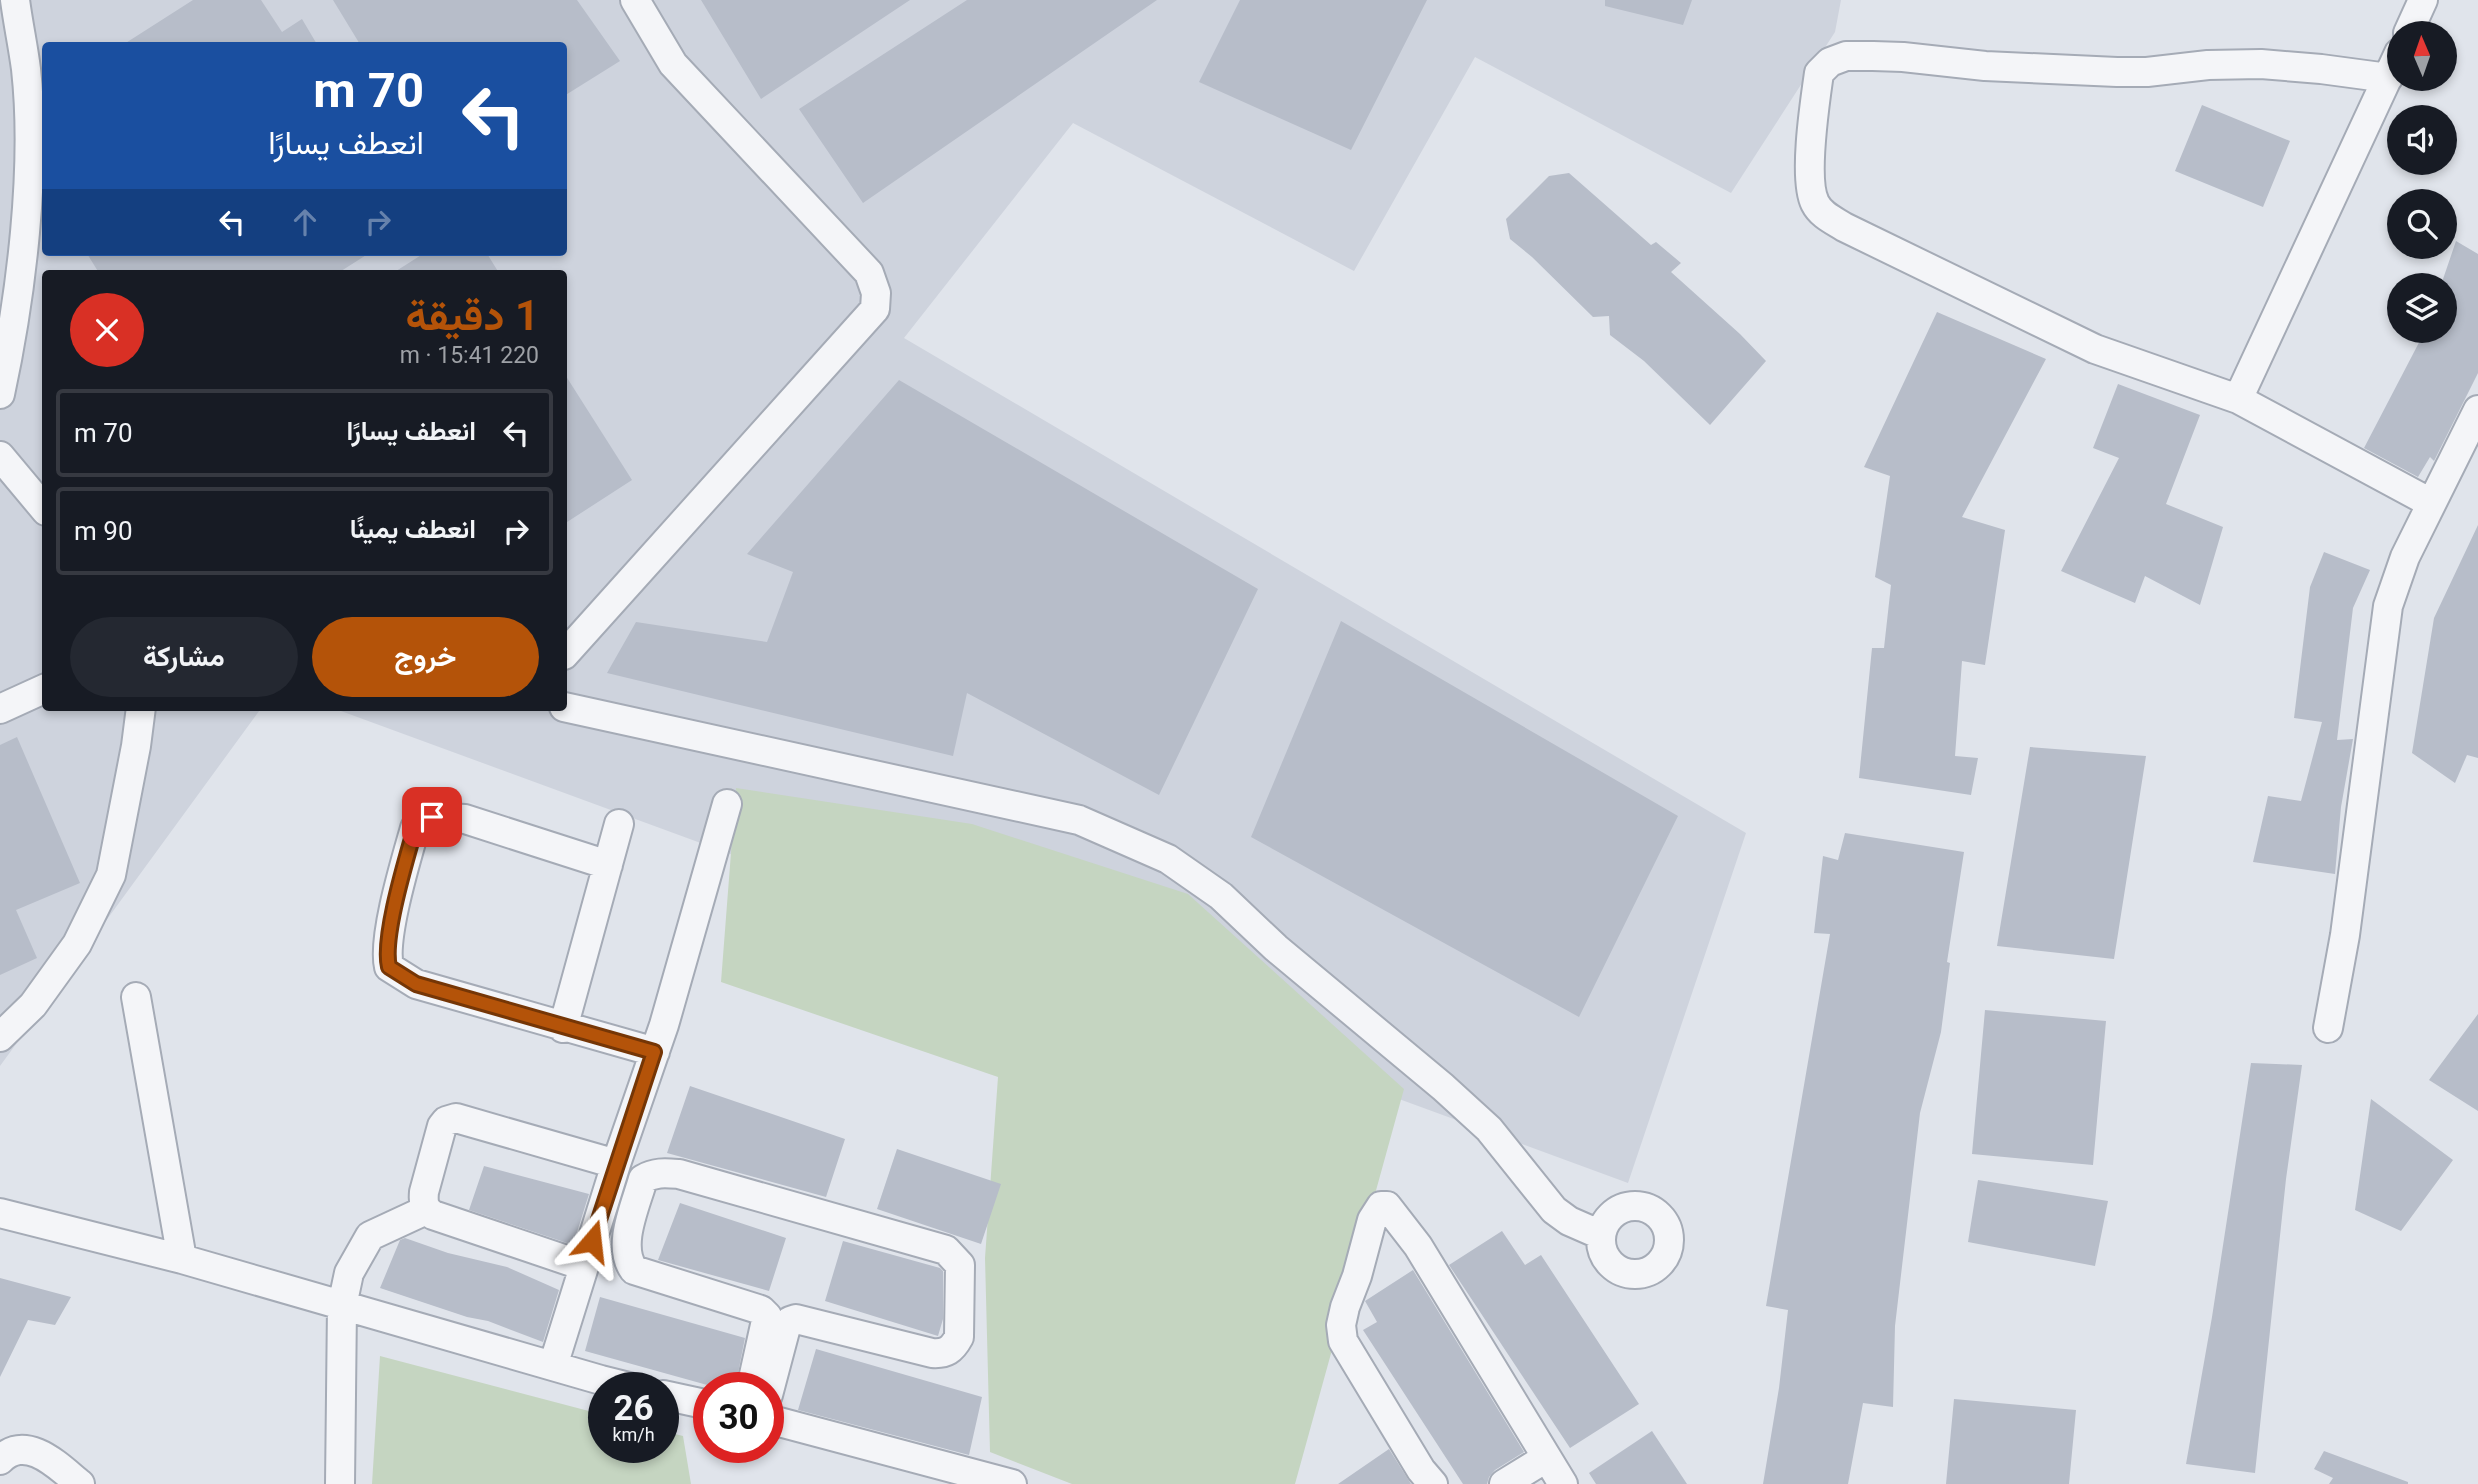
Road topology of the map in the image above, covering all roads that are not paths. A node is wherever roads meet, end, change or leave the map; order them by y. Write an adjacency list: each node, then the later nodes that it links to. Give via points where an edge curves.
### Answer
1 (15, 0): 7 (street, via 26,71 29,157 13,326)
2 (635, 0): 13 (street, via 673,64 869,273 876,293 875,309)
3 (2423, 0): 4 (street)
4 (2413, 21)
5 (2387, 66): 8 (street, via 2208,65 2117,72 1872,56 1829,62 1819,73 1810,181 1814,202 1824,215 2095,349)
6 (2387, 81): 8 (street)
7 (0, 394)
8 (2238, 399): 11 (street)
9 (2478, 410): 11 (street)
10 (0, 456): 12 (street)
11 (2431, 503): 23 (street, via 2404,557 2388,606 2346,935)
12 (42, 506)
13 (567, 652)
14 (42, 690): 16 (street)
15 (567, 708): 29 (street, via 1079,820 1168,859 1221,896 1276,948 1443,1087 1489,1129 1555,1210)
16 (0, 709)
17 (140, 711): 24 (street, via 111,875 77,944 33,1005)
18 (727, 804): 25 (street)
19 (619, 824): 20 (street)
20 (608, 865): 22 (street); 22 (street, via 465,819 432,817 420,820 415,828 397,897 389,967 416,984)
21 (136, 997): 30 (street)
22 (563, 1028): 25 (street)
23 (2328, 1028)
24 (0, 1037)
25 (654, 1052): 26 (street)
26 (616, 1164): 27 (street, via 456,1118 442,1126 424,1192); 31 (street)
27 (426, 1210): 31 (street); 32 (street, via 370,1236 349,1273)
28 (0, 1213): 30 (street)
29 (1601, 1235)
30 (182, 1259): 32 (street)
31 (583, 1266): 33 (street)
32 (342, 1306): 33 (street); 41 (street)
33 (553, 1366): 36 (street)
34 (755, 1372): 35 (street, via 767,1316 761,1310 634,1270 628,1262 628,1236 643,1179 652,1174 679,1174 946,1250 960,1265 960,1337 943,1354 796,1319 786,1326)
35 (774, 1372)
36 (588, 1376)
37 (784, 1423): 42 (street)
38 (1546, 1458): 43 (street, via 1418,1246 1387,1206 1381,1206 1372,1220 1340,1325 1343,1341); 44 (street); 45 (street)
39 (0, 1460): 40 (street, via 25,1449 45,1455)
40 (80, 1484)
41 (340, 1484)
42 (1012, 1484)
43 (1433, 1484)
44 (1504, 1484)
45 (1563, 1484)

